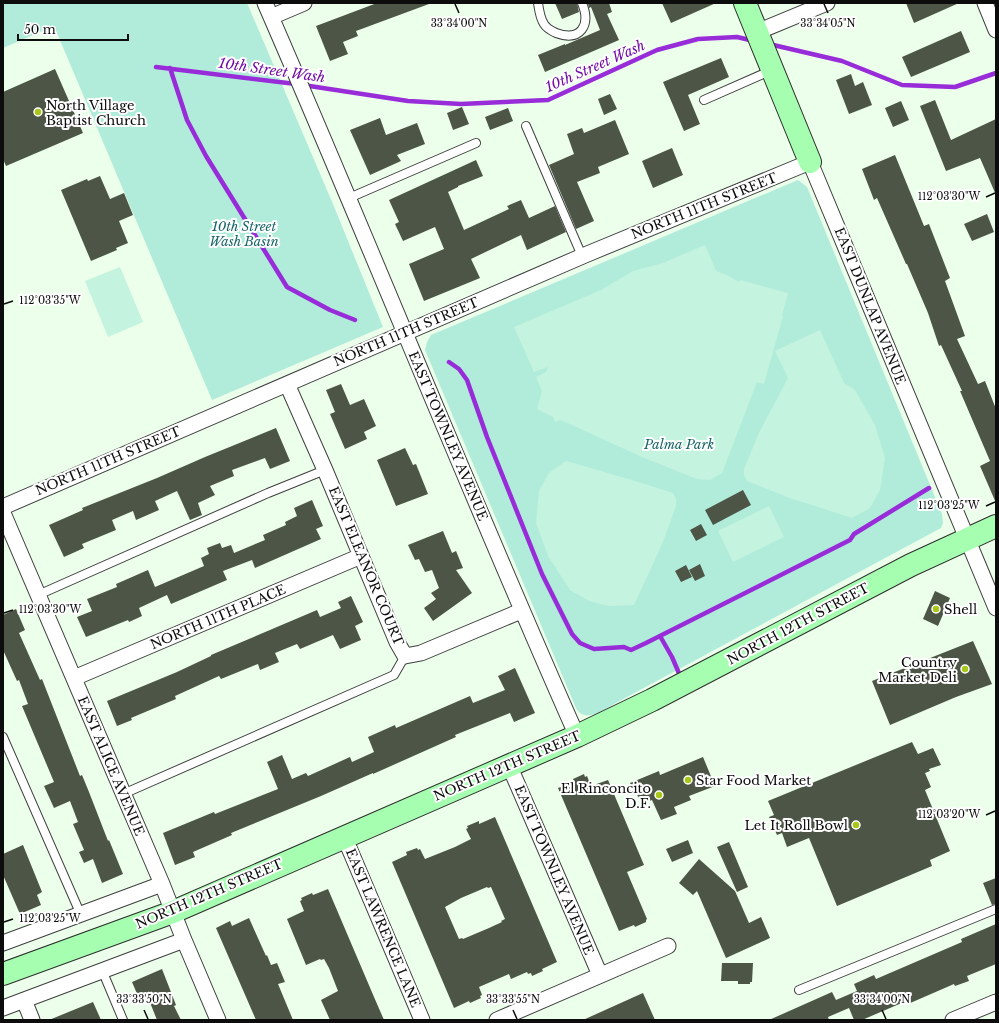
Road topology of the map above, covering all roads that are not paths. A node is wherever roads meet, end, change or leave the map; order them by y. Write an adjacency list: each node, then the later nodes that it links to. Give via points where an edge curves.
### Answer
1 (265, 3): 8 (street, EAST TOWNLEY AVENUE)
2 (304, 3): 8 (street)
3 (538, 3): 4 (lane, via 547,28 569,36 583,28 586,16)
4 (582, 3)
5 (745, 3): 10 (street, EAST DUNLAP AVENUE)
6 (827, 3): 10 (street)
7 (985, 3): 9 (street)
8 (271, 17): 16 (street, EAST TOWNLEY AVENUE)
9 (996, 30)
10 (757, 32): 11 (street, EAST DUNLAP AVENUE)
11 (773, 70): 12 (lane); 15 (street, EAST DUNLAP AVENUE)
12 (704, 100)
13 (526, 126): 17 (lane)
14 (476, 143): 16 (lane)
15 (810, 162): 17 (street, NORTH 11TH STREET); 24 (street, EAST DUNLAP AVENUE)
16 (349, 198): 18 (street, EAST TOWNLEY AVENUE)
17 (582, 256): 18 (street, NORTH 11TH STREET)
18 (404, 332): 19 (street, NORTH 11TH STREET); 28 (street, EAST TOWNLEY AVENUE)
19 (287, 384): 20 (street, EAST ELEANOR COURT); 21 (street, NORTH 11TH STREET)
20 (325, 470): 25 (street, EAST ELEANOR COURT); 26 (lane)
21 (3, 507)
22 (3, 513): 26 (street, EAST ALICE AVENUE)
23 (996, 526): 24 (street, NORTH 12TH STREET)
24 (967, 539): 27 (street, EAST DUNLAP AVENUE); 31 (street, NORTH 12TH STREET, via 911,565 652,700)
25 (361, 556): 29 (street, EAST ELEANOR COURT, via 396,642); 30 (street, NORTH 11TH PLACE)
26 (38, 595): 30 (street, EAST ALICE AVENUE)
27 (996, 608)
28 (521, 611): 29 (street, EAST ELEANOR COURT, via 421,653); 31 (street, EAST TOWNLEY AVENUE)
29 (405, 656): 34 (lane, via 394,675)
30 (74, 678): 34 (street, EAST ALICE AVENUE)
31 (577, 736): 33 (street, NORTH 12TH STREET)
32 (3, 737): 39 (lane)
33 (509, 765): 35 (street, NORTH 12TH STREET); 45 (street, EAST TOWNLEY AVENUE)
34 (123, 794): 36 (street, EAST ALICE AVENUE)
35 (344, 836): 38 (street, NORTH 12TH STREET); 54 (street, EAST LAWRENCE LANE)
36 (162, 884): 38 (street, EAST ALICE AVENUE); 39 (street)
37 (996, 909): 46 (lane)
38 (173, 912): 40 (street, EAST ALICE AVENUE); 44 (street, NORTH 12TH STREET)
39 (81, 915): 41 (street)
40 (184, 940): 43 (street); 53 (street, EAST ALICE AVENUE)
41 (3, 943)
42 (668, 946): 45 (street)
43 (102, 970): 47 (street); 52 (lane)
44 (3, 974)
45 (600, 975): 55 (street)
46 (799, 990)
47 (24, 1000): 49 (street); 51 (street)
48 (996, 1002): 50 (street)
49 (3, 1008)
50 (961, 1018)
51 (32, 1020)
52 (123, 1020)
53 (218, 1020)
54 (422, 1020)
55 (498, 1020)

